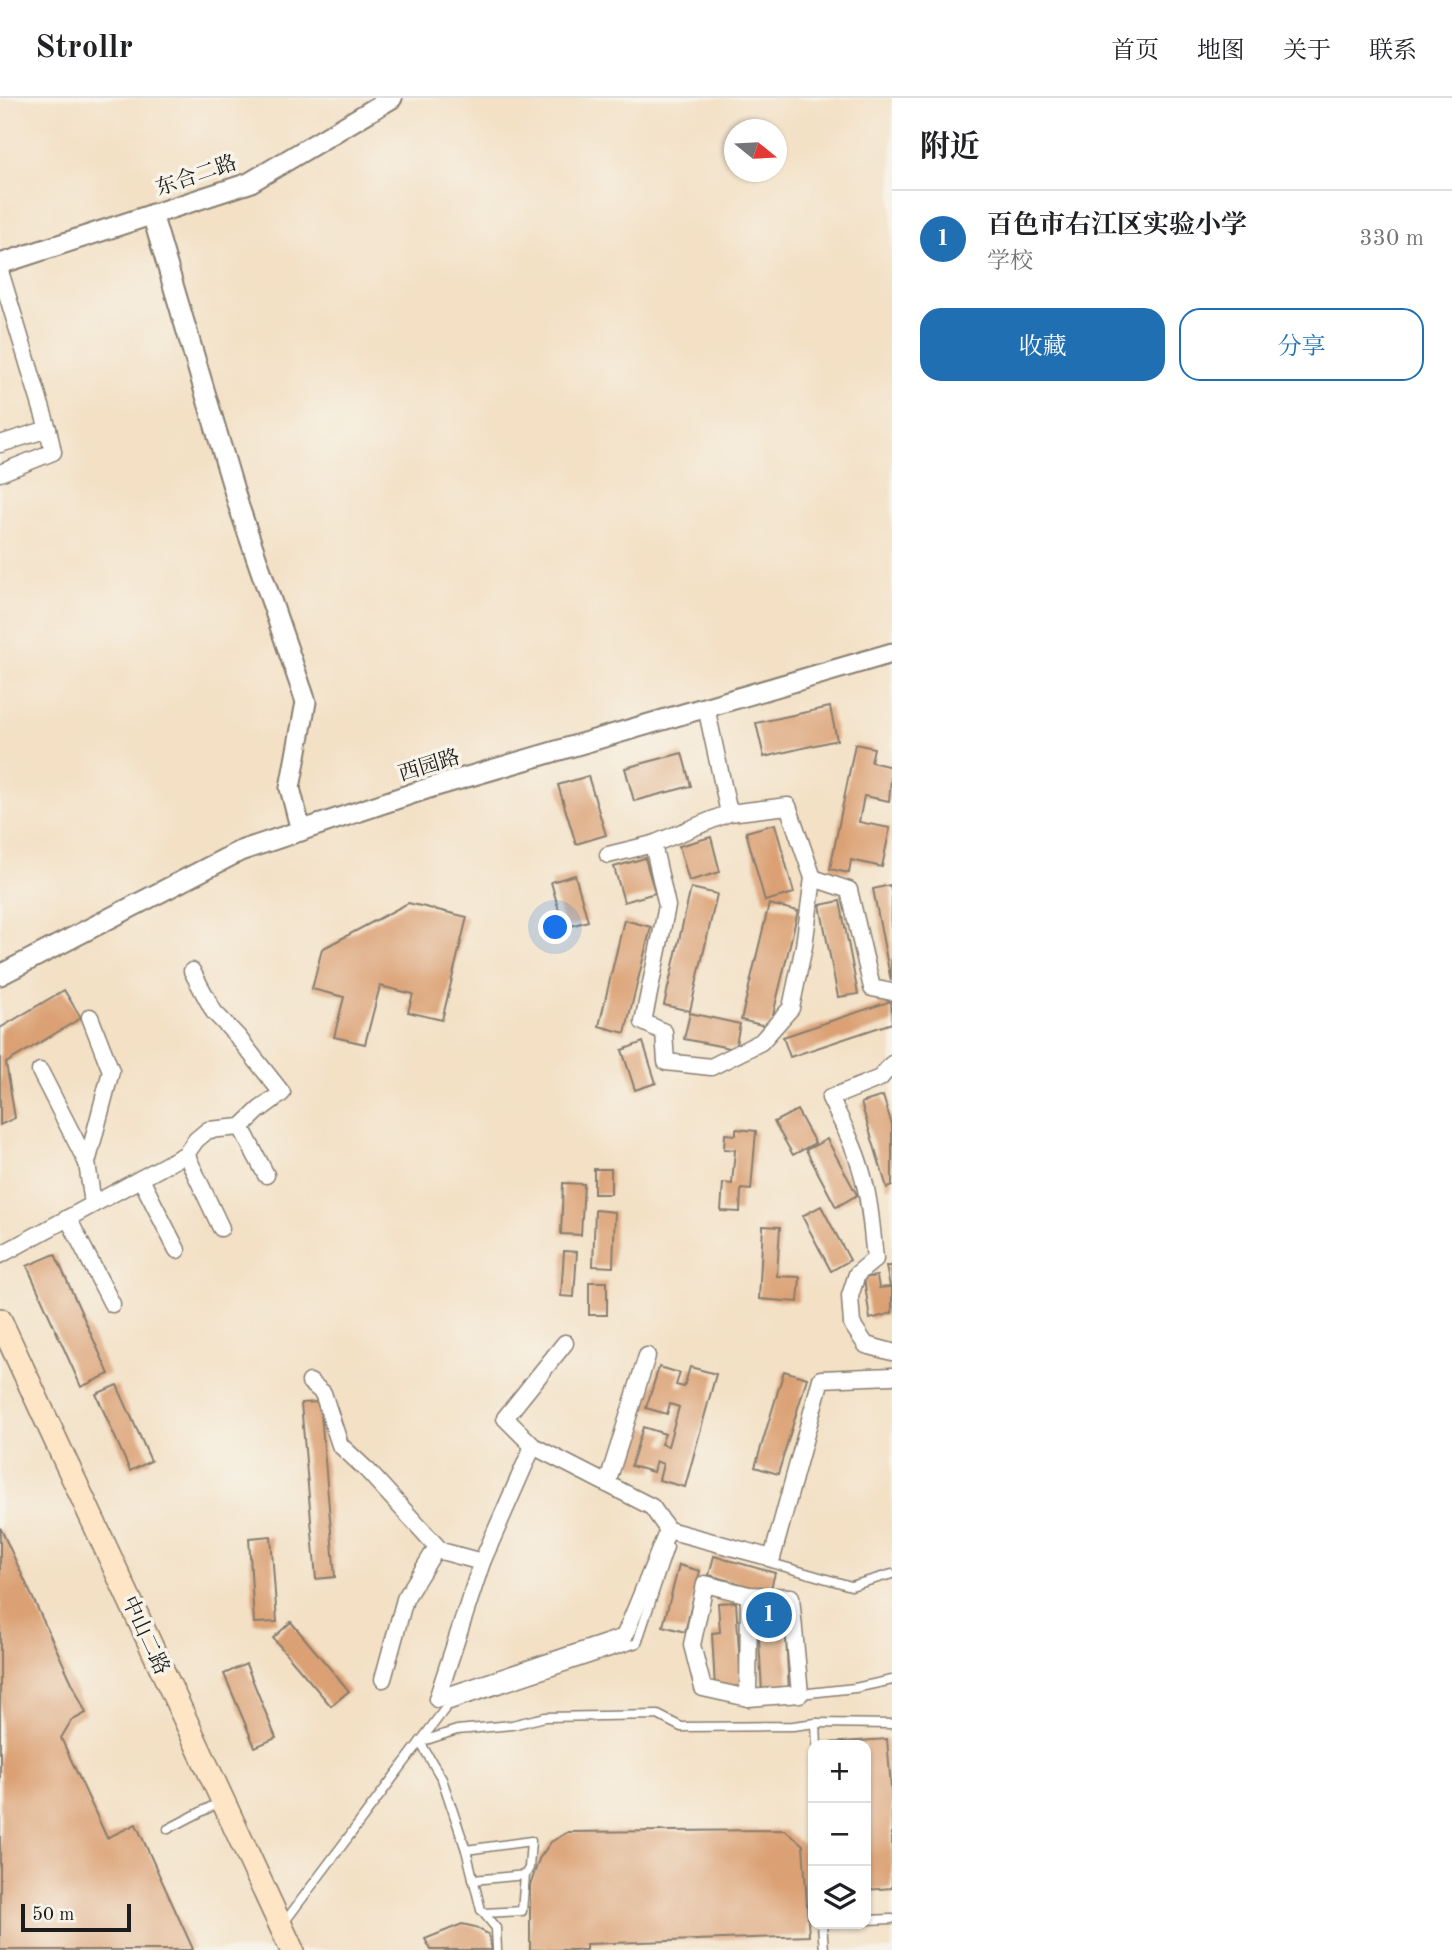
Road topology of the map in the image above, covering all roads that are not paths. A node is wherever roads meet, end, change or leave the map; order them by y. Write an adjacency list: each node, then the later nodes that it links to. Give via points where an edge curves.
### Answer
1 (385, 100): 2 (street, 东合二路, via 249,183)
2 (152, 214): 3 (street, 东合二路); 11 (street, via 239,507 306,702 290,788)
3 (0, 264)
4 (0, 271): 5 (street)
5 (48, 429): 6 (street); 7 (street, via 53,452)
6 (0, 444)
7 (0, 473)
8 (892, 653): 9 (street, 西园路)
9 (706, 707): 10 (street); 11 (street, 西园路, via 426,789)
10 (729, 813): 12 (street); 14 (street, via 788,806)
11 (301, 831): 16 (street, 西园路, via 240,851)
12 (653, 844): 13 (street); 14 (street, via 667,905 643,1022 664,1031 666,1062 711,1067 761,1042 791,1008)
13 (608, 855)
14 (813, 878): 17 (street, via 849,890 872,988)
15 (192, 971): 21 (street, via 214,1012 282,1093)
16 (0, 975)
17 (892, 992)
18 (90, 1017): 23 (street, via 111,1071)
19 (892, 1064): 34 (street, via 880,1077 830,1098 862,1173 875,1259 858,1274 850,1296 852,1324 866,1345)
20 (40, 1071): 23 (street)
21 (241, 1127): 22 (street, via 208,1130); 24 (street)
22 (186, 1154): 25 (street); 28 (street)
23 (87, 1163): 26 (street)
24 (266, 1175)
25 (141, 1179): 26 (street); 29 (street)
26 (93, 1205): 27 (street)
27 (68, 1218): 30 (street); 31 (street)
28 (221, 1228)
29 (177, 1250)
30 (0, 1255)
31 (112, 1304)
32 (0, 1320): 53 (main road, 中山二路)
33 (565, 1343): 38 (street, via 505,1418)
34 (892, 1352)
35 (647, 1356): 39 (street)
36 (892, 1376): 40 (street, via 821,1379 772,1558)
37 (310, 1382): 41 (street, via 323,1393 340,1445)
38 (533, 1446): 39 (street); 42 (street)
39 (607, 1484): 40 (street, via 653,1507)
40 (668, 1530): 42 (street, via 624,1637 437,1699)
41 (437, 1547): 42 (street); 45 (street, via 405,1599)
42 (482, 1562)
43 (892, 1574): 52 (lane, via 851,1586 673,1535 638,1643 447,1706)
44 (749, 1595): 47 (street, via 791,1597); 48 (street); 48 (street, via 705,1584 692,1645 703,1688)
45 (383, 1679)
46 (892, 1680): 47 (lane)
47 (800, 1694): 48 (street)
48 (748, 1698)
49 (816, 1723): 50 (lane); 51 (lane); 52 (lane, via 681,1727 658,1714 545,1717 512,1726 457,1730)
50 (892, 1724)
51 (817, 1740)
52 (420, 1742): 55 (lane, via 442,1779); 61 (lane)
53 (222, 1800): 54 (lane); 61 (main road, 中山二路)
54 (168, 1829)
55 (466, 1850): 56 (lane, via 531,1841); 57 (lane)
56 (525, 1875): 57 (lane); 58 (lane, via 522,1911)
57 (473, 1880): 58 (lane)
58 (484, 1913): 64 (lane, via 496,1928)
59 (892, 1919): 60 (lane)
60 (871, 1920)
61 (281, 1927): 63 (main road, 中山二路)
62 (822, 1929): 65 (lane)
63 (292, 1950)
64 (498, 1950)
65 (824, 1950)

